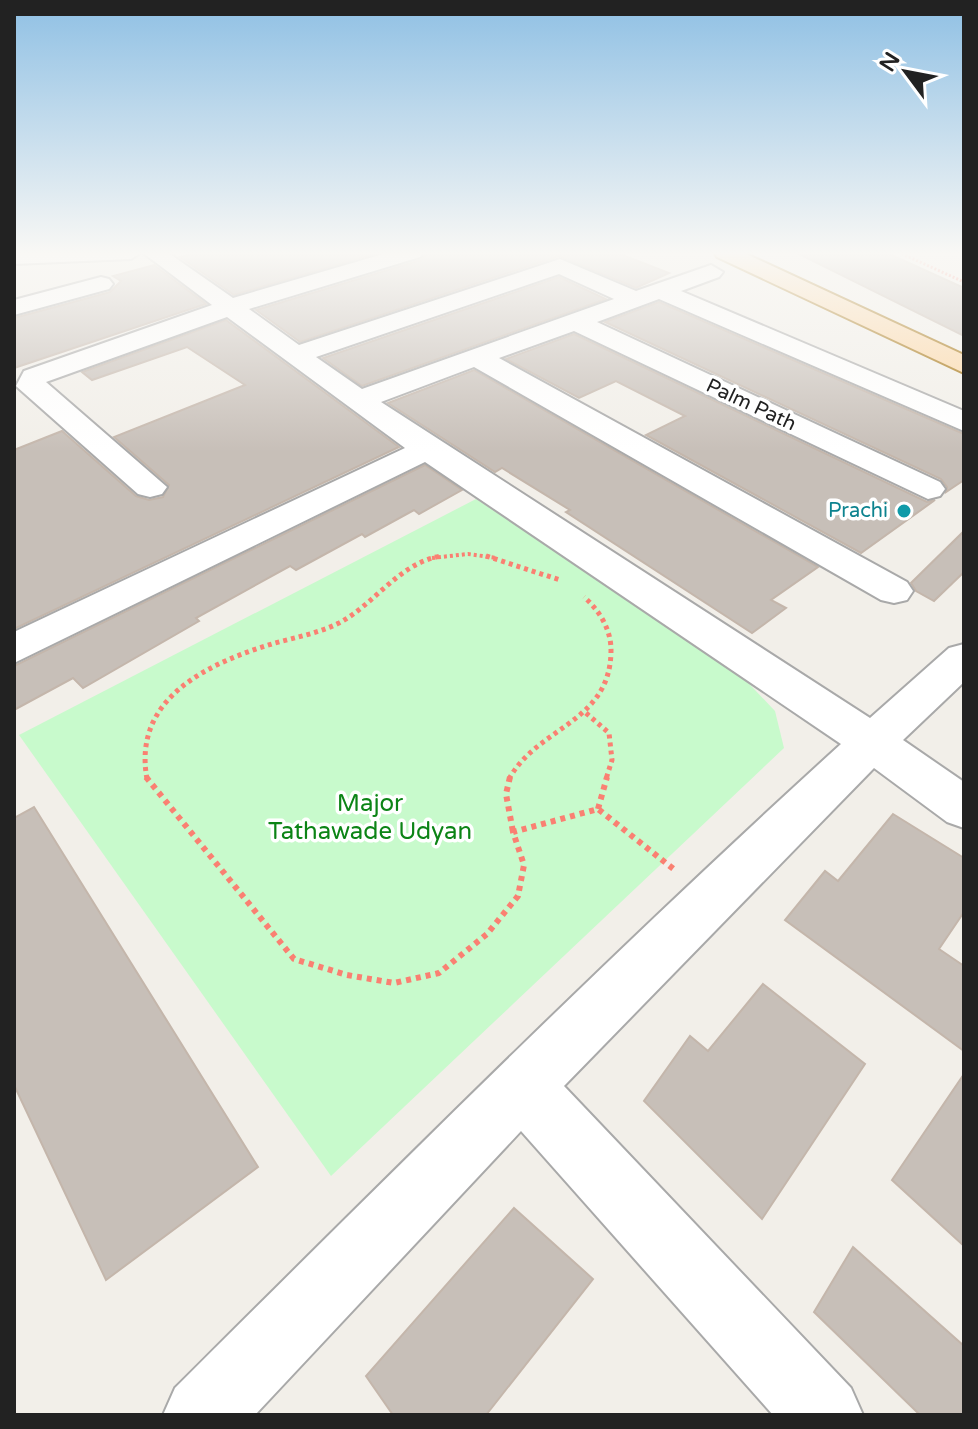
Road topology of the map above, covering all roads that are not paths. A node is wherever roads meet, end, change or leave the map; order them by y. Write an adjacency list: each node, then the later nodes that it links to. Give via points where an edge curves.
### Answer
1 (198, 319): 14 (street, via 34,377 30,386)
2 (248, 319): 8 (street)
3 (403, 319): 8 (street)
4 (580, 319): 7 (street)
5 (707, 319): 12 (street)
6 (853, 319): 10 (main road)
7 (574, 321): 9 (street); 15 (street, Palm Path)
8 (298, 354): 11 (street)
9 (476, 357): 11 (street); 16 (street)
10 (964, 365)
11 (359, 400): 13 (street)
12 (964, 422)
13 (427, 449): 17 (street); 19 (street)
14 (150, 487)
15 (928, 489)
16 (894, 591)
17 (16, 645)
18 (964, 658): 19 (street)
19 (871, 741): 20 (street); 21 (street)
20 (964, 808)
21 (522, 1086): 22 (street); 23 (street)
22 (202, 1415)
23 (824, 1415)

